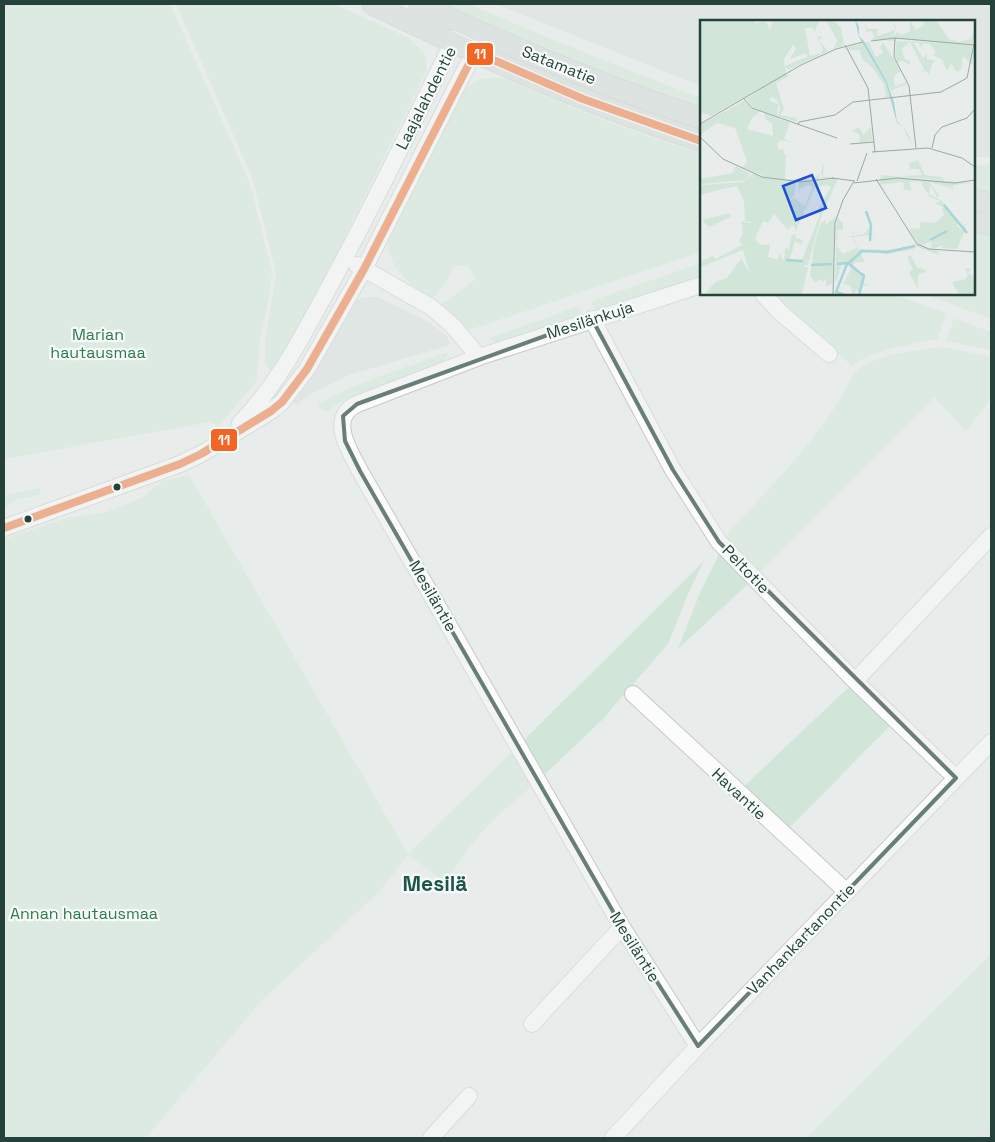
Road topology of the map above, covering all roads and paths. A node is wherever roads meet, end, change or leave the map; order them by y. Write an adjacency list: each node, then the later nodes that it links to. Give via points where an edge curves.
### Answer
1 (372, 4): 4 (main road, Satamatie)
2 (419, 4): 3 (main road, Satamatie)
3 (470, 27): 4 (street, Laajalahdentie); 5 (street, Laajalahdentie); 6 (main road, Satamatie, via 586,76)
4 (453, 42): 5 (main road, Satamatie); 12 (street, Laajalahdentie)
5 (474, 52): 7 (main road, Satamatie, via 583,99); 13 (street, Laajalahdentie)
6 (700, 118)
7 (700, 141)
8 (975, 199): 9 (main road)
9 (991, 204)
10 (975, 221): 11 (main road)
11 (991, 225)
12 (345, 258): 13 (street); 19 (street, Laajalahdentie, via 270,390)
13 (364, 269): 18 (street, via 431,307 452,325); 19 (street, Laajalahdentie, via 307,368 282,402)
14 (700, 285): 16 (street, Mesilänkuja)
15 (764, 295): 17 (street)
16 (592, 319): 18 (street, Mesilänkuja); 22 (street, Peltotie, via 673,470 719,542)
17 (829, 354)
18 (479, 357): 27 (street, Mesiläntie, via 350,407 341,425 345,441)
19 (224, 440): 20 (street, Laajalahdentie, via 180,464)
20 (4, 528)
21 (991, 536): 22 (street)
22 (856, 681): 25 (street, Peltotie)
23 (633, 694): 26 (street, Havantie)
24 (991, 742): 25 (street, Vanhankartanontie)
25 (956, 778): 26 (street, Vanhankartanontie)
26 (847, 892): 29 (street, Vanhankartanontie)
27 (622, 927): 28 (street); 29 (street, Mesiläntie)
28 (532, 1024)
29 (698, 1046): 32 (street, Vanhankartanontie)
30 (469, 1096): 31 (street)
31 (431, 1138)
32 (613, 1138)

